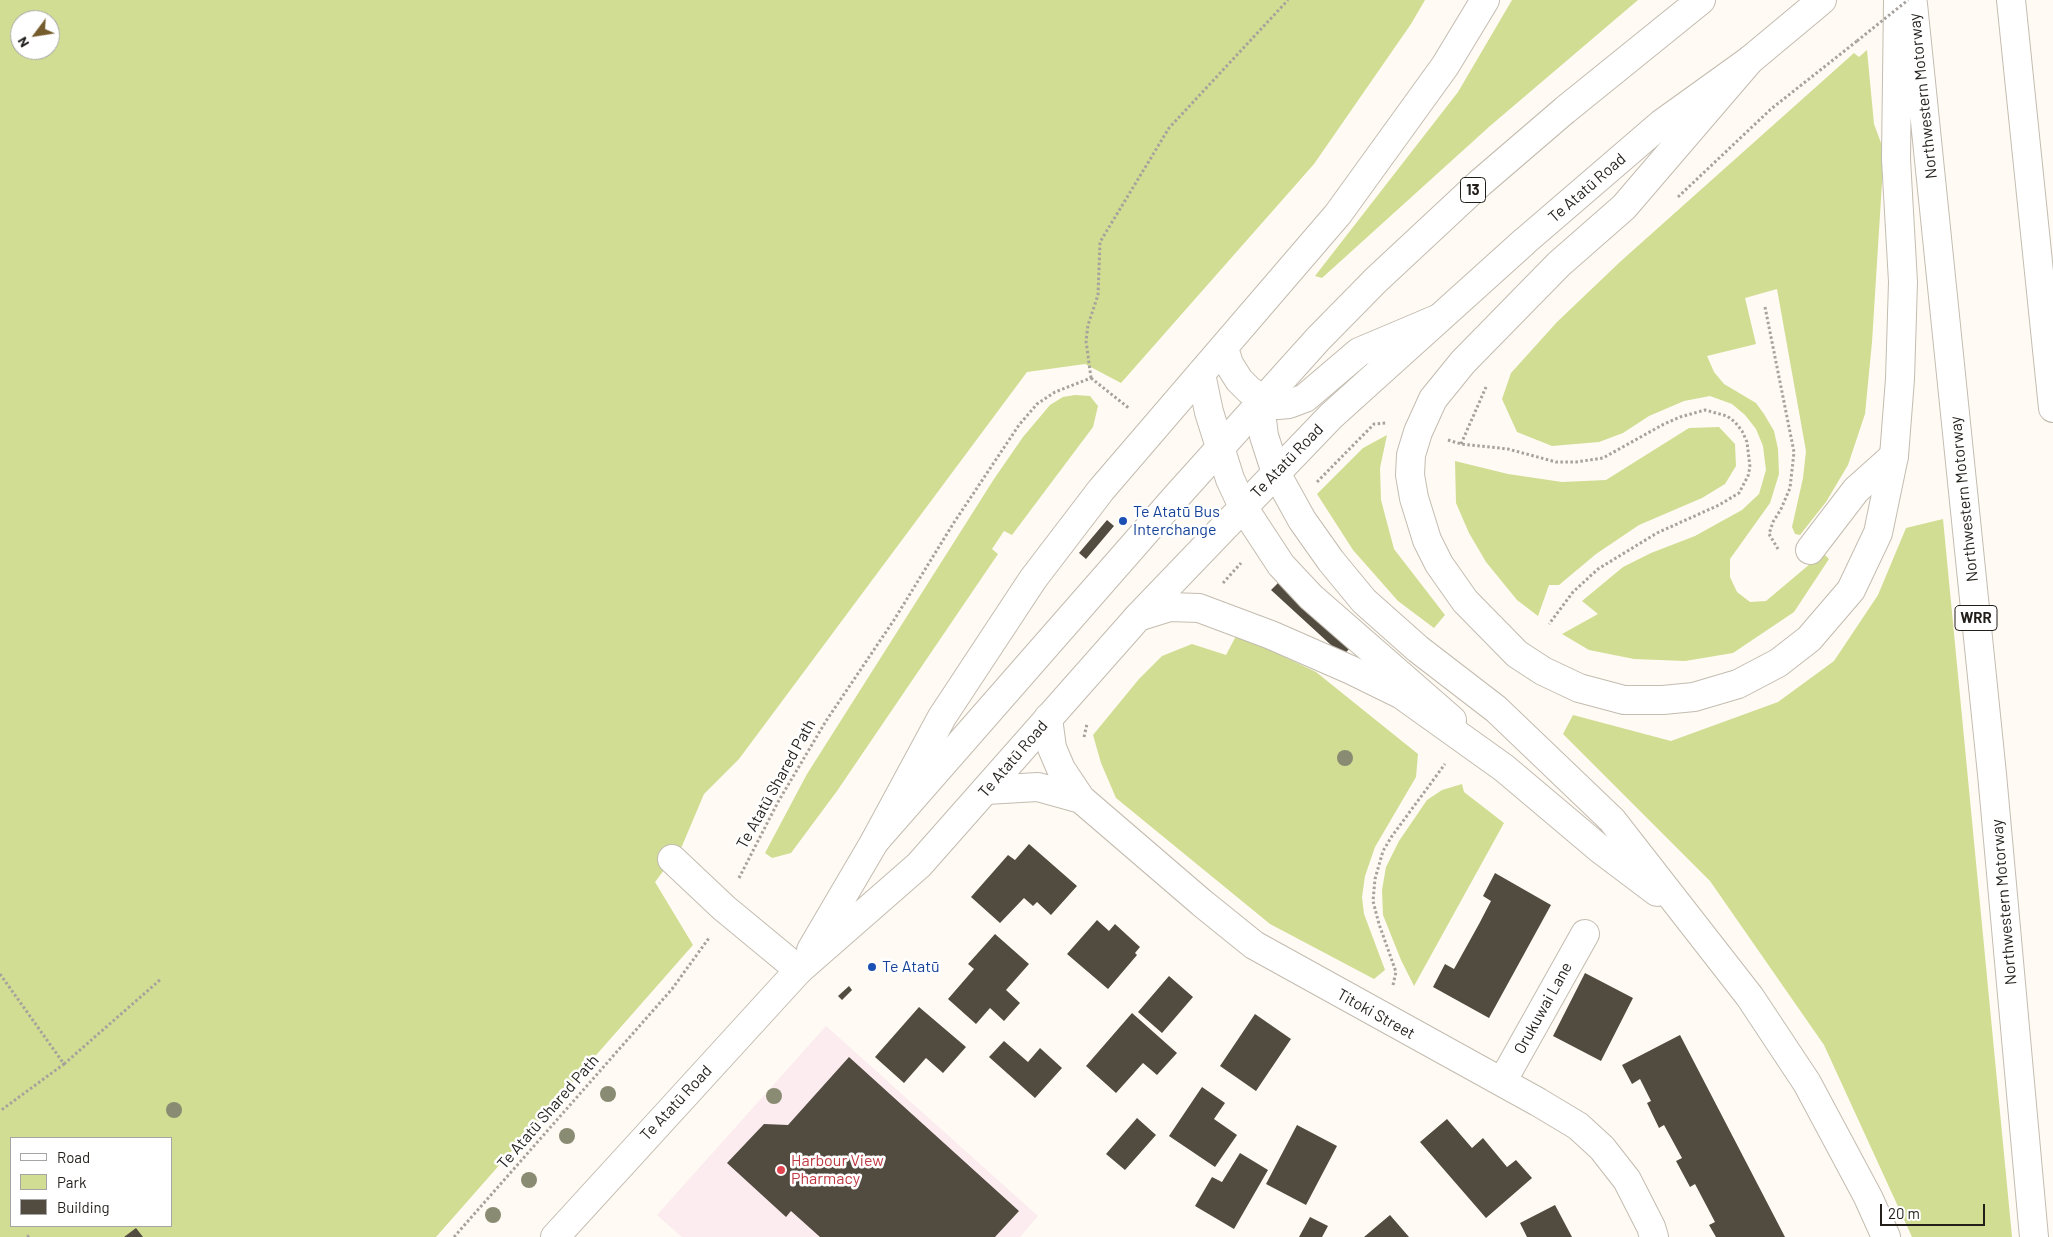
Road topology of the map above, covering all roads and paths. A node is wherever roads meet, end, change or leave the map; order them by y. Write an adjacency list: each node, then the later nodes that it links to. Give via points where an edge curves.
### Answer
1 (1288, 0): 15 (path, via 1170,128 1100,242 1100,282 1086,341)
2 (1485, 0): 13 (main road, via 1445,66 1338,214)
3 (1702, 0): 16 (main road, Te Atatū Road / 13, via 1480,183 1376,280)
4 (1822, 0): 10 (main road, Te Atatū Road)
5 (1898, 0): 22 (main road, via 1896,159 1903,282)
6 (1908, 0): 9 (path, bridge)
7 (1913, 0): 54 (main road, Northwestern Motorway / WRR, via 1992,774)
8 (2011, 0): 18 (main road)
9 (1856, 41)
10 (1750, 60): 12 (main road, Te Atatū Road, via 1661,124); 22 (main road, via 1624,207 1559,264 1463,362 1434,399 1418,432 1411,455 1410,475 1427,540 1439,564 1465,601 1517,654 1543,671 1580,688 1624,700 1694,697 1738,684 1778,663 1809,639 1852,590 1878,533)
11 (1765, 307): 26 (path, via 1794,452 1790,488 1769,534 1776,547 1788,555 1796,556)
12 (1437, 319): 16 (main road, via 1359,352 1305,398 1278,405); 23 (main road, Te Atatū Road, via 1331,416)
13 (1224, 348): 14 (main road); 16 (main road, via 1238,380)
14 (1201, 374): 21 (main road); 38 (main road, via 1102,490 1033,579 942,717)
15 (1091, 378): 17 (path); 40 (path, Te Atatū Shared Path, via 1054,392 1019,425 826,721 778,802)
16 (1262, 399): 21 (main road, Te Atatū Road); 23 (main road, via 1264,436)
17 (1123, 403)
18 (2053, 408)
19 (1388, 423): 24 (path, via 1374,424)
20 (1461, 444): 30 (path, via 1508,449 1556,462 1576,462 1603,458 1680,417 1705,410 1727,416 1742,431 1750,467 1739,493 1650,537 1598,569 1573,592)
21 (1219, 448): 25 (main road); 38 (main road, Te Atatū Road)
22 (1894, 456): 26 (main road, via 1856,490)
23 (1276, 473): 25 (main road, Te Atatū Road); 41 (main road, via 1302,520 1364,601 1418,649 1496,709 1612,820)
24 (1310, 488)
25 (1243, 507): 29 (main road, Te Atatū Road); 35 (main road, via 1281,565 1311,597)
26 (1810, 550)
27 (1245, 560): 28 (path)
28 (1220, 586)
29 (1138, 617): 31 (main road, Te Atatū Road); 35 (main road, via 1170,607 1190,606 1254,628 1402,695)
30 (1549, 624)
31 (1048, 718): 36 (main road, Te Atatū Road); 37 (main road, Titoki Street, via 1052,748 1061,770)
32 (1088, 721): 33 (path)
33 (1082, 746)
34 (1447, 761): 46 (path, via 1392,836 1376,872 1373,900 1396,972)
35 (1504, 768): 41 (main road, via 1600,849)
36 (986, 790): 37 (main road, Titoki Street, via 1038,787); 43 (main road, Te Atatū Road, via 919,865)
37 (1081, 799): 48 (main road, Titoki Street, via 1254,945)
38 (875, 841): 43 (main road, Te Atatū Road)
39 (672, 859): 40 (main road)
40 (724, 908): 43 (main road); 50 (path, Te Atatū Shared Path, via 708,942 672,989)
41 (1689, 917): 53 (main road, via 1750,997 1807,1082)
42 (1585, 934): 48 (main road, Orukuwai Lane)
43 (798, 970): 51 (main road, Te Atatū Road)
44 (0, 974): 47 (path)
45 (161, 979): 47 (path)
46 (1389, 992)
47 (64, 1064): 49 (path)
48 (1502, 1082): 52 (main road, Titoki Street, via 1578,1126 1602,1148 1627,1180)
49 (0, 1111)
50 (454, 1237)
51 (554, 1237)
52 (1654, 1237)
53 (1886, 1237)
54 (2034, 1237)

